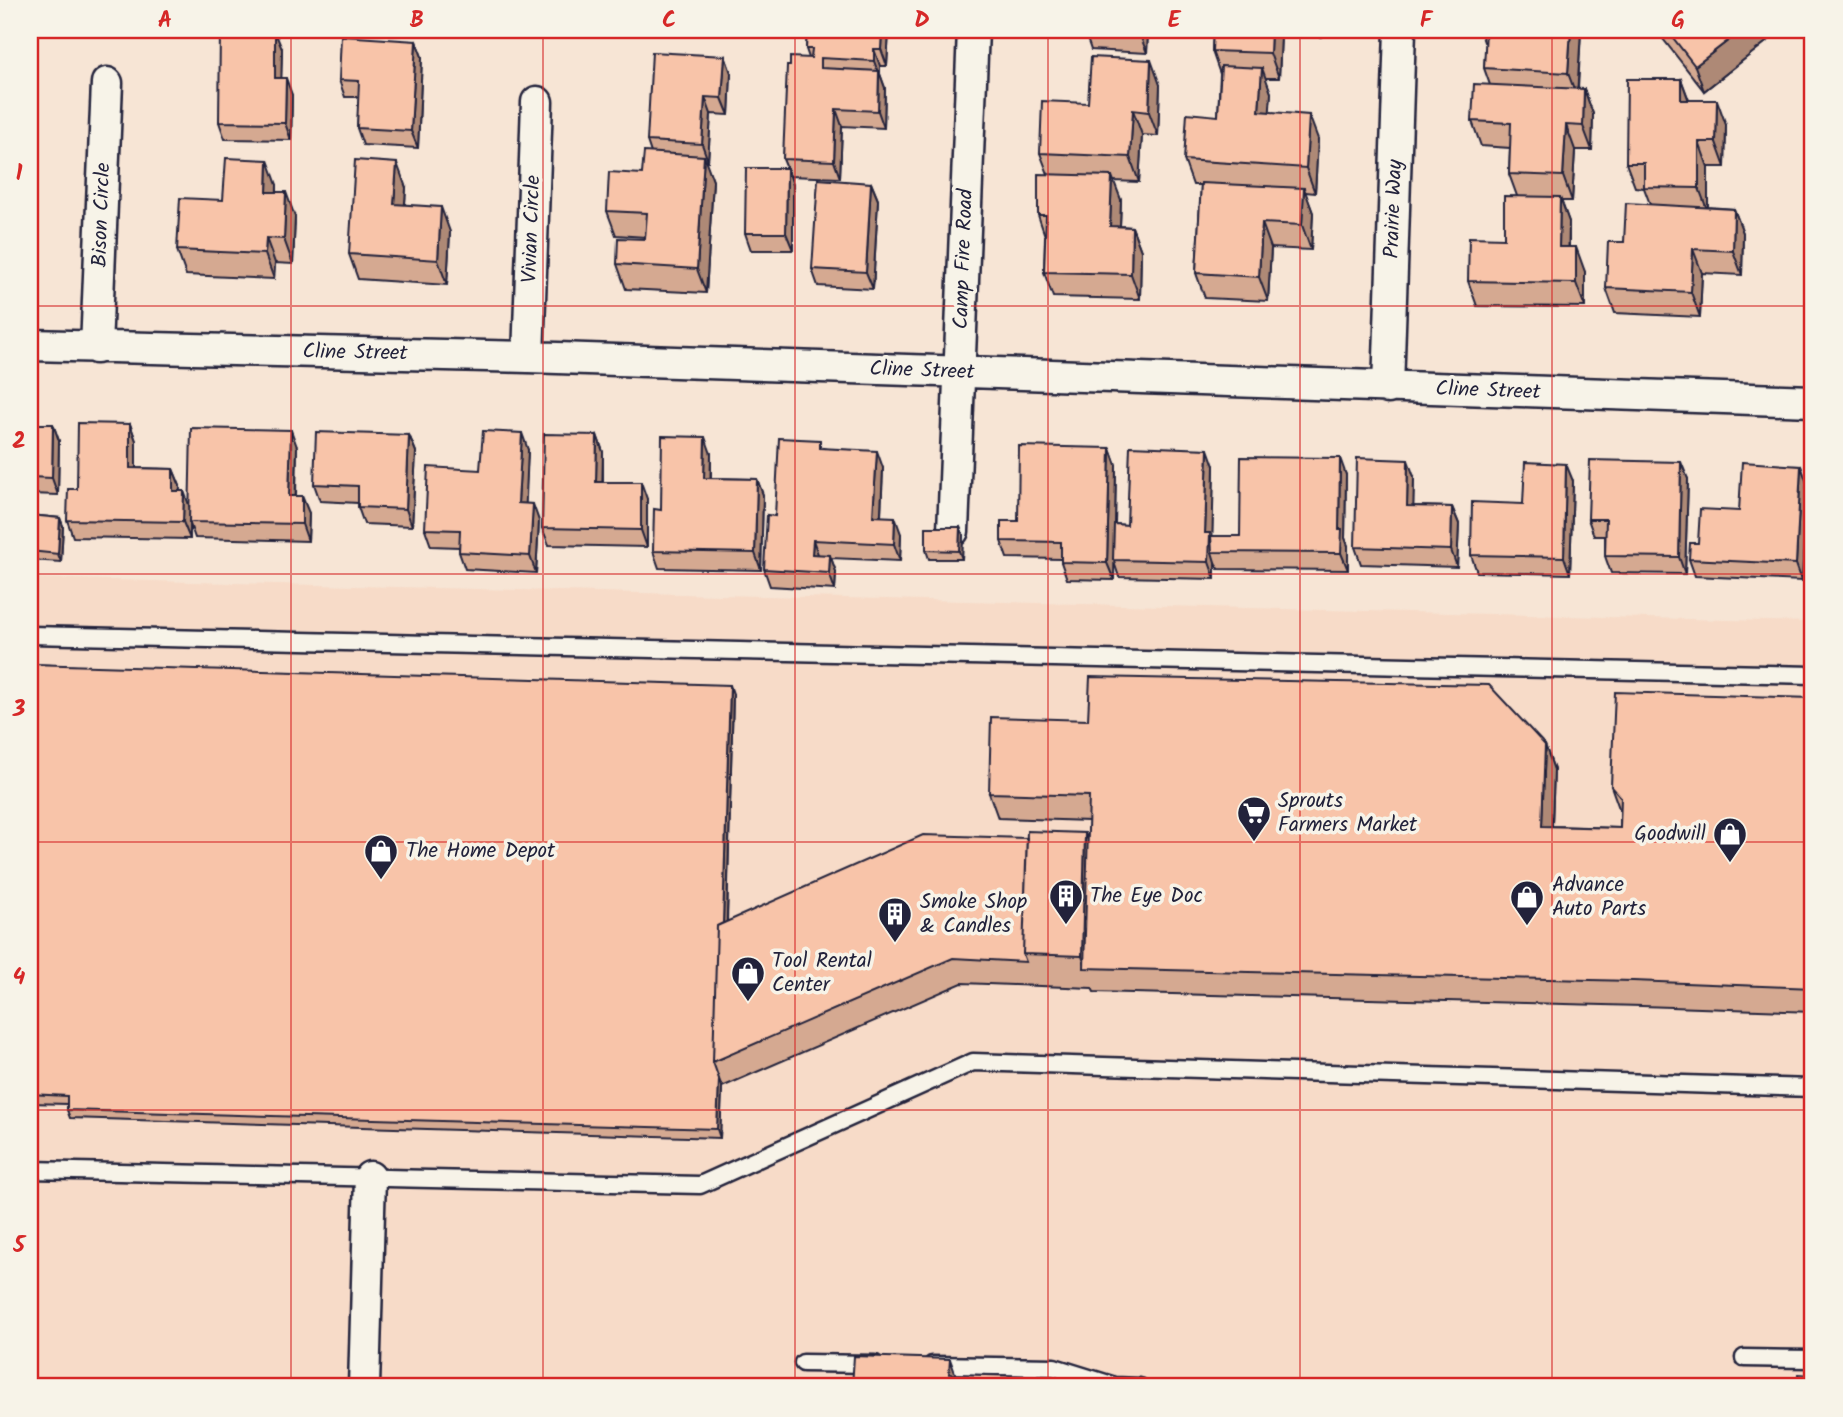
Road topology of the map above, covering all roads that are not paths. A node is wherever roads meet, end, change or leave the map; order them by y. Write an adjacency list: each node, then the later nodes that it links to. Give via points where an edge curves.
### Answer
1 (973, 30): 8 (street, Camp Fire Road)
2 (1401, 30): 9 (street, Prairie Way)
3 (107, 83): 6 (street, Bison Circle)
4 (537, 102): 7 (street, Vivian Circle)
5 (30, 345): 6 (street, Cline Street)
6 (96, 348): 7 (street, Cline Street)
7 (528, 356): 8 (street, Cline Street)
8 (960, 373): 9 (street, Cline Street); 11 (street, Camp Fire Road)
9 (1388, 388): 10 (street, Cline Street)
10 (1813, 401)
11 (953, 531)
12 (30, 635): 13 (lane)
13 (1813, 675)
14 (1813, 1087): 16 (lane, via 973,1062 700,1185)
15 (30, 1170): 16 (lane)
16 (370, 1177): 22 (street)
17 (1744, 1358): 18 (lane)
18 (1813, 1359)
19 (803, 1363): 20 (lane)
20 (895, 1365)
21 (921, 1365): 23 (lane, via 1054,1367 1115,1386)
22 (364, 1387)
23 (1140, 1387)

